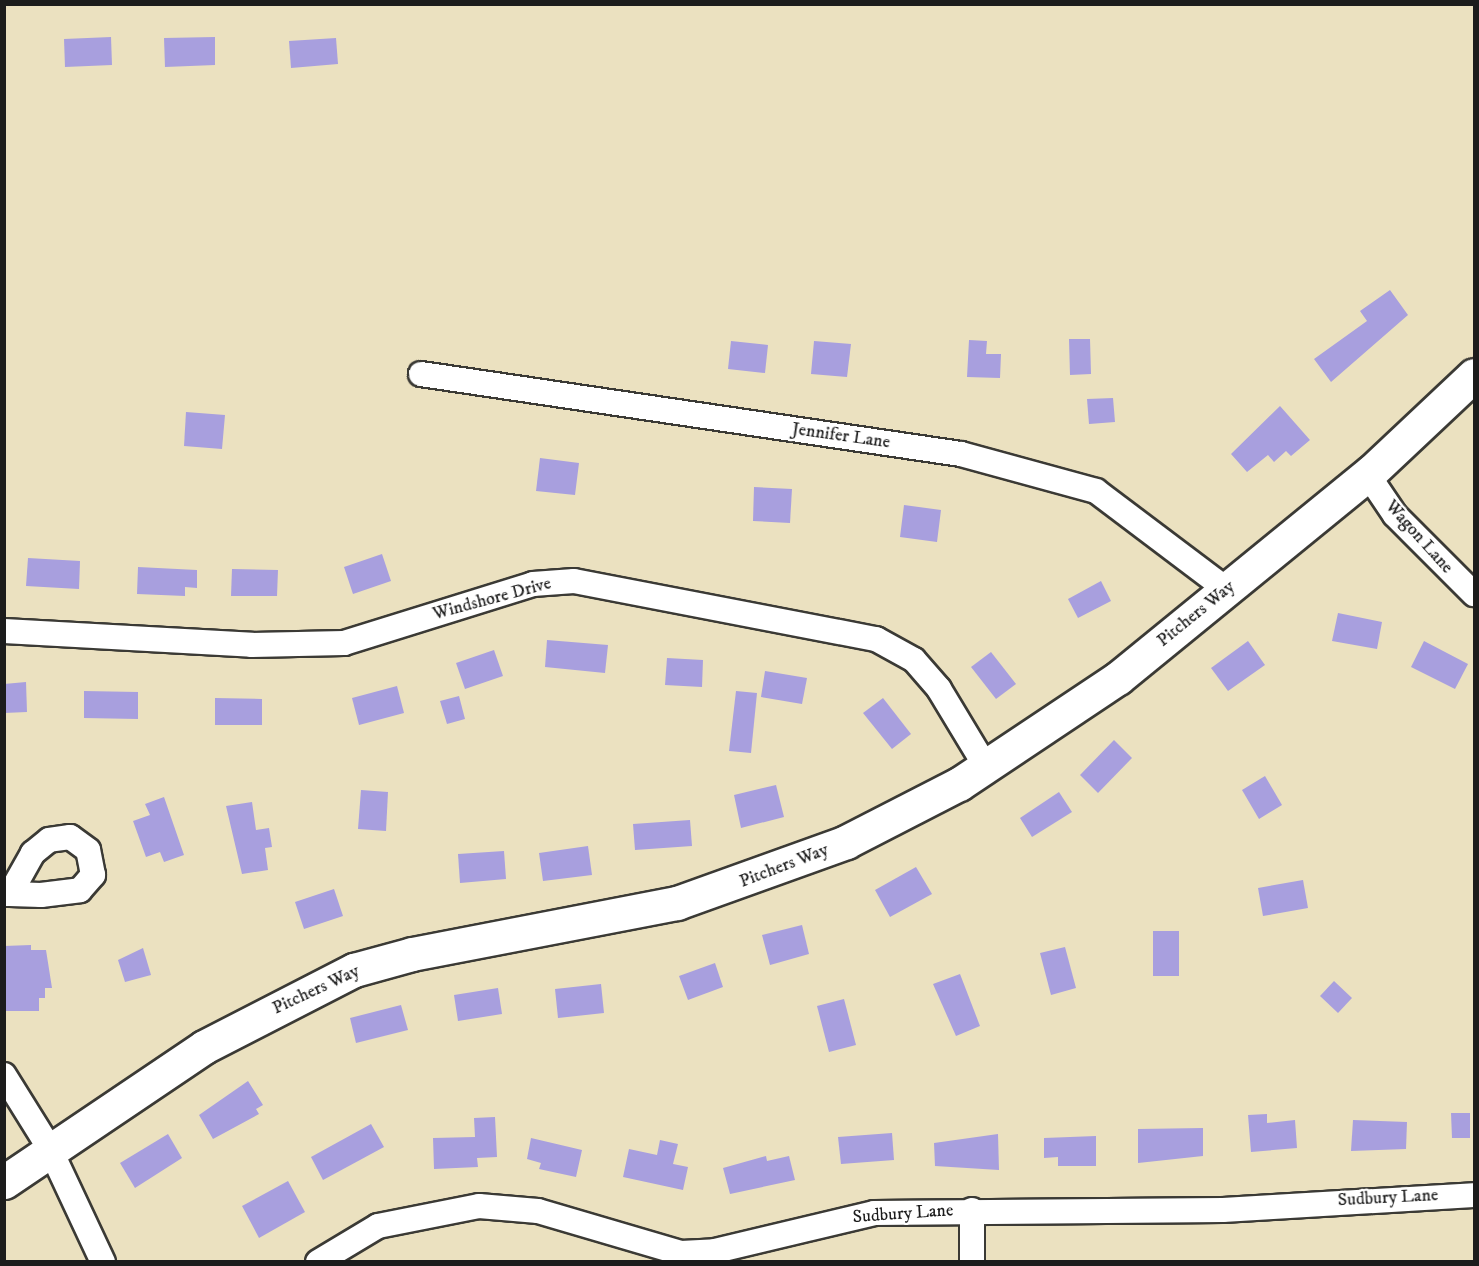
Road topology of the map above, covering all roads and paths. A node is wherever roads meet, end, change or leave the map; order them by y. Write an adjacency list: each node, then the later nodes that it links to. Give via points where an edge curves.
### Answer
1 (421, 374): 4 (street, Jennifer Lane, via 961,454 1096,491)
2 (1474, 375): 3 (main road, Pitchers Way)
3 (1368, 475): 4 (main road, Pitchers Way); 5 (street, Wagon Lane, via 1395,515)
4 (1226, 589): 7 (main road, Pitchers Way, via 1087,700)
5 (1474, 594)
6 (4, 631): 7 (street, Windshore Drive, via 252,645 344,643 533,584 574,581 876,639 914,660 939,689)
7 (986, 767): 9 (main road, Pitchers Way, via 846,842 720,890 622,916 435,949 354,970 204,1047)
8 (4, 1075): 9 (street)
9 (50, 1149): 10 (main road, Pitchers Way); 13 (street)
10 (4, 1182)
11 (1474, 1195): 12 (street, Sudbury Lane, via 1222,1210)
12 (972, 1210): 14 (street, Sudbury Lane, via 874,1213 715,1251 681,1253 538,1212 479,1206 378,1226); 15 (street)
13 (103, 1262)
14 (318, 1262)
15 (972, 1262)

